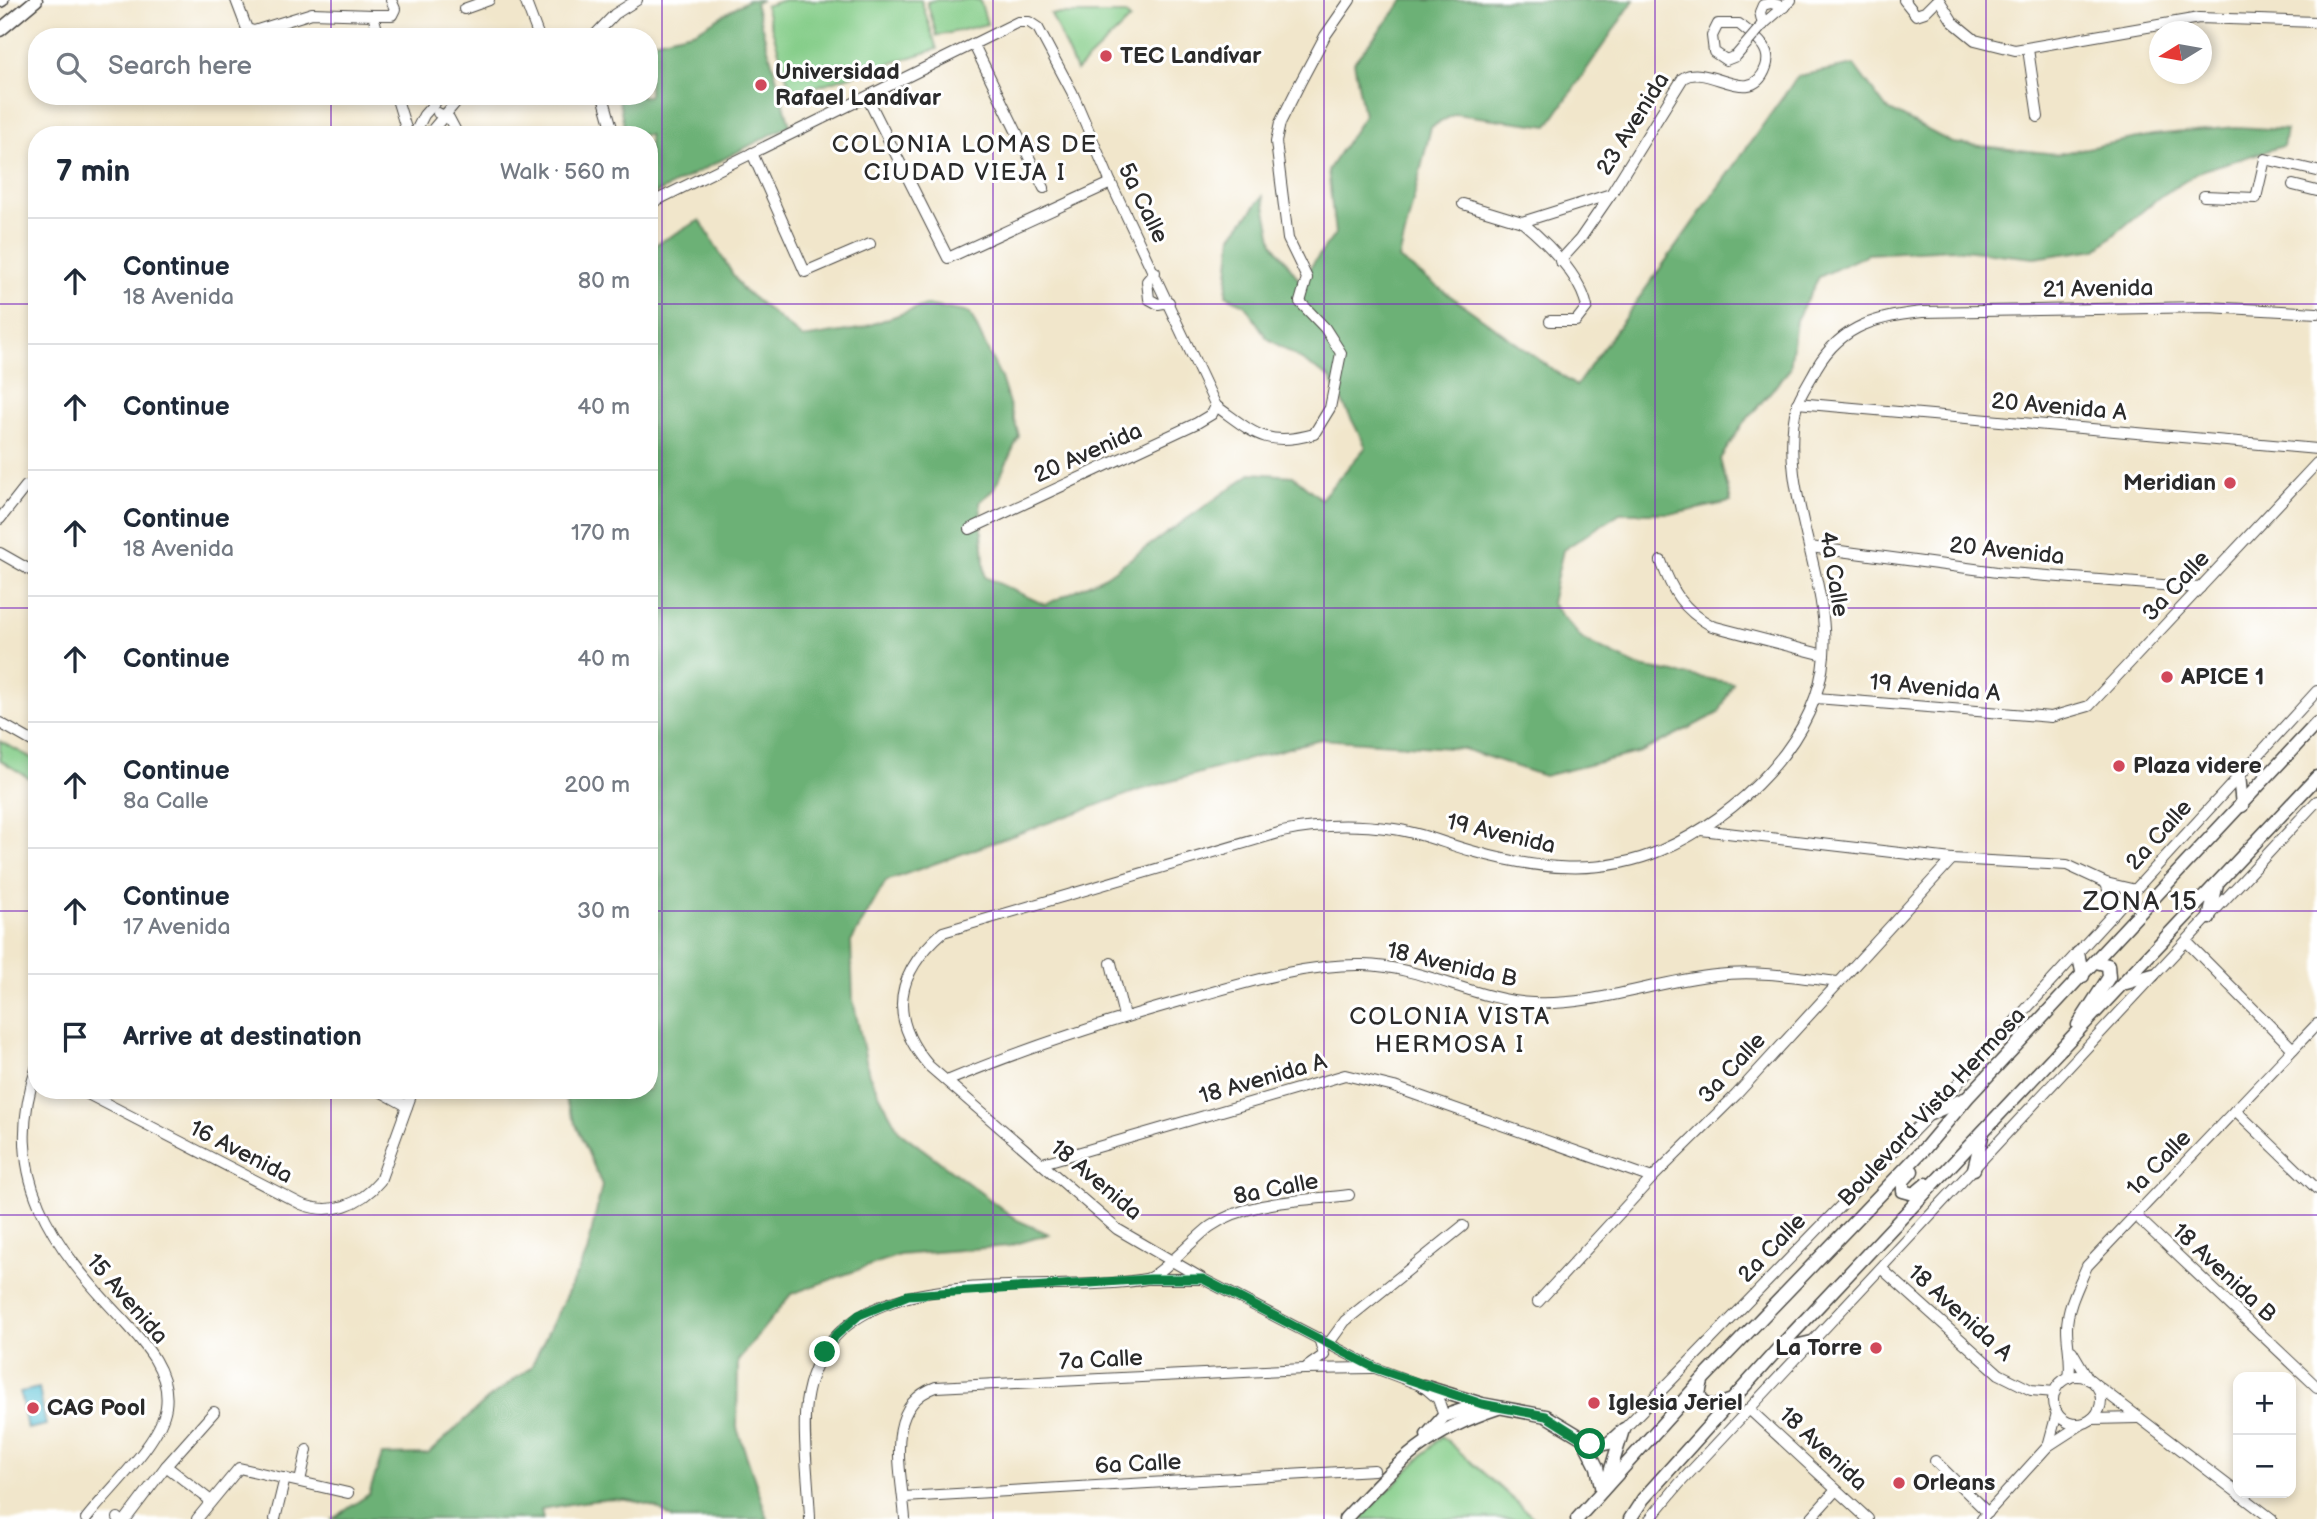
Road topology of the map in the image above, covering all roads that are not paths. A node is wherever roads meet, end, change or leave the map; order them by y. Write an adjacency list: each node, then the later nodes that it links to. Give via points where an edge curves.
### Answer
1 (36, 0): 11 (main road)
2 (236, 0): 16 (street)
3 (391, 0): 13 (street, via 392,15)
4 (489, 0): 12 (street)
5 (525, 0): 19 (street)
6 (636, 0): 20 (street)
7 (1350, 0): 56 (street, via 1325,36 1280,122 1275,152 1288,239 1307,278 1300,302 1341,352 1330,408 1314,433 1293,440 1269,440 1252,434)
8 (1904, 0): 9 (street, via 1916,15)
9 (1938, 0): 23 (street, via 1953,22 1975,40)
10 (1788, 3): 15 (street, 23 Avenida); 15 (street, via 1763,5)
11 (25, 6): 21 (main road)
12 (464, 9)
13 (373, 15): 17 (street, via 312,13); 18 (street)
14 (2317, 22): 23 (street, via 2200,18)
15 (1761, 27): 43 (street, 23 Avenida, bridge, via 1736,56 1726,60 1714,52 1712,36 1718,24 1737,23 1762,43 1767,56 1763,74 1742,86 1702,74 1683,78)
16 (247, 28)
17 (264, 28)
18 (377, 28)
19 (536, 28)
20 (602, 28)
21 (0, 30)
22 (974, 45): 24 (street); 39 (street, 5a Calle, via 1018,22 1038,28); 41 (street)
23 (2028, 49): 31 (street)
24 (867, 97): 37 (street); 39 (street, via 948,258)
25 (399, 105): 32 (street)
26 (433, 105): 30 (street)
27 (452, 105): 29 (street)
28 (606, 105): 36 (street)
29 (443, 114): 30 (street); 34 (street); 35 (street)
30 (424, 115): 33 (street)
31 (2038, 117)
32 (405, 126)
33 (418, 126)
34 (434, 126)
35 (454, 126)
36 (611, 126)
37 (752, 153): 45 (street); 48 (street, via 805,272)
38 (2317, 171): 44 (street, via 2265,159 2256,198)
39 (1111, 183): 50 (street, 5a Calle)
40 (2293, 185): 42 (street)
41 (1044, 188)
42 (2317, 191)
43 (1611, 194): 47 (street, 23 Avenida); 49 (street, 23 Avenida)
44 (2204, 196)
45 (658, 200)
46 (1463, 204): 47 (street)
47 (1522, 222): 49 (street)
48 (870, 244)
49 (1560, 261): 54 (street, via 1585,295 1587,307 1576,321)
50 (1155, 272): 51 (street, 5a Calle); 51 (street, via 1147,281 1149,299 1158,304)
51 (1169, 302): 56 (street, 5a Calle)
52 (2317, 313): 53 (street, 21 Avenida, via 2208,307)
53 (1880, 316): 55 (street, 4a Calle, via 1853,329 1819,361)
54 (1550, 321)
55 (1797, 403): 57 (street, 20 Avenida A); 62 (street, 4a Calle, via 1793,438 1797,486)
56 (1216, 406): 61 (street, 20 Avenida, via 1197,423)
57 (2317, 449)
58 (2317, 463): 66 (street, 3a Calle)
59 (26, 485): 60 (street)
60 (0, 519)
61 (970, 529)
62 (1810, 547): 66 (street, 20 Avenida, via 1997,572); 67 (street, 4a Calle, via 1821,601)
63 (0, 553): 65 (street)
64 (1661, 561): 67 (street, via 1671,589 1698,618 1712,626)
65 (28, 569)
66 (2200, 588): 70 (street, 3a Calle, via 2089,705)
67 (1824, 655): 69 (street, 4a Calle)
68 (2317, 691): 74 (street, 2a Calle)
69 (1816, 698): 70 (street, 19 Avenida A); 78 (street, 4a Calle, via 1807,720 1779,758)
70 (2051, 717)
71 (0, 723): 73 (street)
72 (2317, 723): 77 (main road, Boulevard Vista Hermosa)
73 (28, 739)
74 (2239, 774): 77 (main road); 82 (street, 2a Calle)
75 (2317, 777): 81 (main road)
76 (2317, 801): 84 (street)
77 (2242, 806): 87 (main road, Boulevard Vista Hermosa)
78 (1701, 830): 79 (street); 89 (street, 19 Avenida, via 1621,864 1575,869 1523,863 1394,829 1315,825 943,932)
79 (1952, 859): 80 (street, via 2067,865); 92 (street, 3a Calle)
80 (2106, 883): 82 (street); 83 (street)
81 (2217, 883): 84 (main road); 93 (main road)
82 (2136, 890): 83 (street, 2a Calle)
83 (2115, 912): 86 (street, 2a Calle)
84 (2209, 918): 85 (street)
85 (2186, 942): 90 (street); 97 (street)
86 (2078, 953): 91 (main road); 106 (street, 2a Calle)
87 (2096, 962): 91 (main road, Boulevard Vista Hermosa); 96 (main road, via 2108,965 2109,977)
88 (1111, 963): 94 (street)
89 (908, 973): 98 (street, 18 Avenida, via 902,1013 907,1033 915,1050)
90 (2153, 975): 93 (main road); 110 (street)
91 (2083, 976): 100 (main road, Boulevard Vista Hermosa)
92 (1838, 982): 94 (street, 18 Avenida B, via 1771,974 1715,975 1657,988 1534,1003 1364,965 1284,972); 112 (street, 3a Calle, via 1736,1095)
93 (2123, 985): 96 (main road)
94 (1124, 1016): 98 (street, 18 Avenida B)
95 (2316, 1028): 97 (street, 1a Calle)
96 (2073, 1035): 108 (main road)
97 (2293, 1049): 105 (street, 1a Calle)
98 (947, 1081): 109 (street, 18 Avenida)
99 (28, 1089): 161 (street, 15 Avenida, via 18,1128 28,1198 65,1257 149,1348 166,1389 166,1410 158,1428)
100 (1968, 1097): 106 (main road); 107 (main road, Boulevard Vista Hermosa)
101 (98, 1099): 104 (street, 16 Avenida, via 310,1208 333,1209 352,1203 380,1181)
102 (394, 1099): 104 (street)
103 (410, 1099): 104 (street)
104 (407, 1106)
105 (2235, 1110): 113 (street); 115 (street, 1a Calle)
106 (1930, 1114): 144 (street, 2a Calle)
107 (1944, 1126): 111 (main road, via 1939,1142 1904,1179 1902,1189 1907,1195 1914,1194 1932,1177); 130 (main road, Boulevard Vista Hermosa)
108 (1987, 1129): 110 (main road); 111 (main road)
109 (1043, 1163): 112 (street, 18 Avenida A, via 1345,1075 1394,1087); 117 (street, 18 Avenida, via 1117,1229)
110 (1974, 1169): 118 (street)
111 (1946, 1173): 126 (main road)
112 (1652, 1178): 121 (street, 3a Calle)
113 (2317, 1189)
114 (1349, 1195): 117 (street, 8a Calle, via 1240,1212 1210,1226)
115 (2135, 1215): 125 (street, 1a Calle, via 2087,1266 2070,1309); 133 (street, 18 Avenida B)
116 (1463, 1226): 124 (street, via 1345,1321)
117 (1171, 1261): 119 (street, 8a Calle); 120 (street, 18 Avenida)
118 (1882, 1269): 123 (street); 134 (street, 18 Avenida A, via 1999,1374 2031,1390)
119 (1150, 1279): 120 (street); 165 (street, via 908,1295 859,1315 825,1352 806,1403)
120 (1203, 1279): 122 (street, 18 Avenida)
121 (1538, 1302)
122 (1319, 1337): 124 (street, 18 Avenida); 127 (street, via 1324,1355)
123 (1812, 1342): 126 (main road); 138 (street)
124 (1329, 1343): 128 (street, 18 Avenida)
125 (2069, 1348): 129 (street, 1a Calle); 131 (street)
126 (1777, 1350): 135 (main road)
127 (1304, 1368): 128 (street, 7a Calle); 158 (street, 7a Calle, via 936,1387 919,1393 899,1423)
128 (1375, 1368): 132 (street, 18 Avenida)
129 (2068, 1378): 131 (street); 134 (street)
130 (1702, 1380): 135 (main road, via 1699,1398 1708,1406); 155 (main road, Boulevard Vista Hermosa)
131 (2092, 1382): 142 (street); 143 (street, via 2099,1391 2100,1406)
132 (1423, 1386): 136 (main road); 141 (street, via 1438,1399)
133 (2317, 1387)
134 (2055, 1392): 140 (street)
135 (1735, 1397): 169 (main road)
136 (1482, 1404): 137 (main road); 141 (main road)
137 (1501, 1407): 145 (main road); 146 (main road, via 1546,1416)
138 (1749, 1409): 156 (street, 18 Avenida); 170 (street)
139 (214, 1412): 151 (street)
140 (2057, 1413): 143 (street, via 2069,1422); 148 (street)
141 (1444, 1416): 145 (main road); 147 (main road)
142 (2141, 1419): 143 (street, via 2118,1416); 173 (street)
143 (2088, 1421): 148 (street)
144 (1623, 1429): 146 (main road, via 1602,1446); 155 (main road)
145 (1434, 1436): 147 (main road)
146 (1584, 1441): 155 (main road)
147 (1419, 1446): 167 (main road)
148 (2048, 1446): 160 (street)
149 (307, 1450): 154 (street)
150 (1935, 1461): 160 (street)
151 (166, 1466): 159 (street); 162 (street)
152 (1374, 1470): 158 (street, 6a Calle)
153 (285, 1478): 154 (street); 159 (street, via 239,1468); 164 (street)
154 (300, 1481): 157 (street)
155 (1604, 1489): 168 (main road, Boulevard Vista Hermosa)
156 (1836, 1490): 171 (street); 172 (street, 18 Avenida)
157 (348, 1493)
158 (904, 1497): 166 (street)
159 (211, 1500): 163 (street)
160 (1985, 1516)
161 (86, 1519)
162 (126, 1519)
163 (197, 1519)
164 (275, 1519)
165 (810, 1519)
166 (905, 1519)
167 (1345, 1519)
168 (1577, 1519)
169 (1630, 1519)
170 (1650, 1519)
171 (1810, 1519)
172 (1868, 1519)
173 (2272, 1519)

